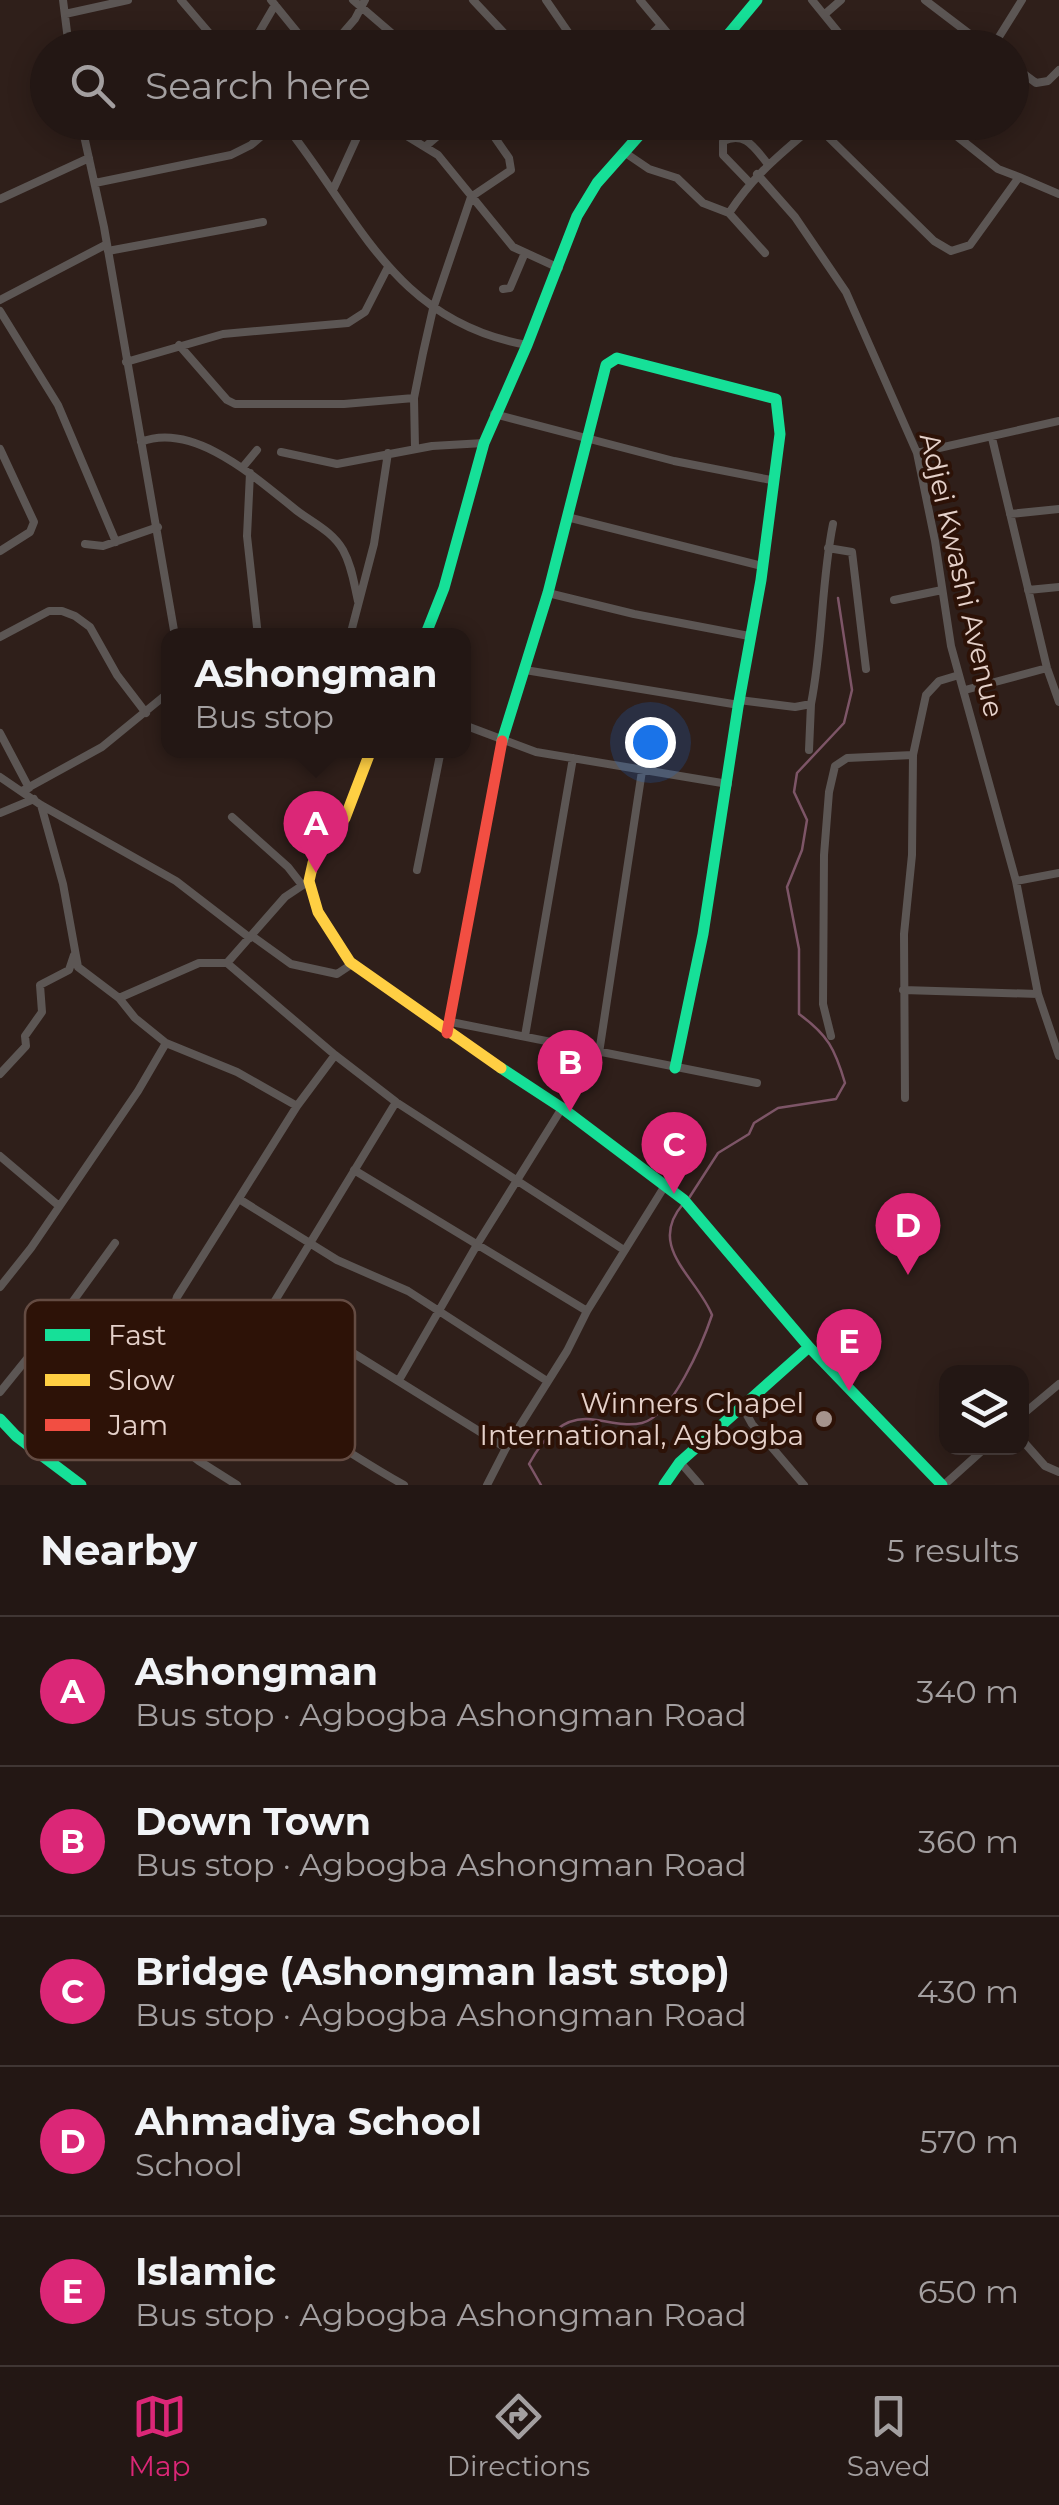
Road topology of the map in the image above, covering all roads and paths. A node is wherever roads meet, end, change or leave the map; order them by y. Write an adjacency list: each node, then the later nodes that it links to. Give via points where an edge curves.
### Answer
1 (62, 0): 16 (street)
2 (128, 0): 16 (street)
3 (180, 0): 14 (street)
4 (352, 0): 15 (street)
5 (472, 0): 25 (street)
6 (546, 0): 26 (street)
7 (640, 0): 18 (street)
8 (756, 0): 29 (street)
9 (812, 0): 17 (street)
10 (842, 0): 17 (street)
11 (925, 0): 31 (street)
12 (1022, 0): 32 (street)
13 (273, 2): 21 (street); 22 (street)
14 (192, 4): 20 (street)
15 (362, 4): 23 (street); 24 (street)
16 (65, 14): 19 (street)
17 (825, 14): 30 (street)
18 (660, 26): 27 (street); 28 (street)
19 (67, 30)
20 (210, 30)
21 (259, 30)
22 (296, 30)
23 (346, 30)
24 (390, 30)
25 (501, 30)
26 (567, 30)
27 (656, 30)
28 (664, 30)
29 (732, 30)
30 (837, 30)
31 (966, 30)
32 (1002, 30)
33 (1059, 70): 34 (street, via 1048,81)
34 (1029, 78)
35 (85, 140): 50 (street)
36 (258, 140): 55 (street, via 231,155)
37 (294, 140): 56 (street)
38 (356, 140): 56 (street)
39 (416, 140): 48 (street)
40 (433, 140): 48 (street)
41 (496, 140): 58 (street, via 511,170)
42 (635, 140): 49 (street)
43 (725, 140): 54 (street, via 723,155)
44 (745, 140): 51 (street)
45 (796, 140): 51 (street)
46 (833, 140): 53 (street, via 934,242 951,251 970,245)
47 (962, 140): 53 (street)
48 (426, 146): 58 (street)
49 (624, 152): 60 (street); 65 (street, via 585,200)
50 (89, 158): 55 (street); 59 (street)
51 (767, 163): 52 (street)
52 (757, 174): 54 (street); 86 (street, Adjei Kwashi Avenue, via 836,275)
53 (1019, 177): 57 (street)
54 (749, 182): 60 (street)
55 (95, 183): 62 (street)
56 (333, 190): 66 (street)
57 (1059, 194)
58 (471, 197): 64 (street); 69 (street)
59 (0, 198)
60 (729, 212): 63 (street)
61 (263, 222): 62 (street)
62 (108, 248): 68 (street); 73 (street)
63 (765, 253)
64 (524, 255): 65 (street); 67 (street, via 515,282)
65 (559, 268): 71 (street)
66 (388, 269): 69 (street); 72 (street, via 358,319 223,334)
67 (503, 288)
68 (0, 300)
69 (433, 309): 71 (street, via 480,334); 74 (street)
70 (0, 311): 94 (street, via 58,405)
71 (527, 345): 75 (street)
72 (179, 346): 73 (street); 74 (street, via 235,404)
73 (126, 362): 79 (street)
74 (414, 398): 81 (street)
75 (494, 414): 78 (street); 80 (street)
76 (1059, 420): 77 (street)
77 (992, 438): 86 (street); 90 (street)
78 (588, 439): 88 (street); 88 (street, via 606,365 617,358 776,399 782,415); 91 (street)
79 (141, 442): 87 (street, via 189,440); 93 (street)
80 (484, 443): 81 (street); 108 (street)
81 (415, 448): 85 (street)
82 (0, 449): 97 (street, via 34,522 30,532)
83 (258, 450): 87 (street)
84 (281, 452): 85 (street, via 337,464)
85 (388, 453): 104 (street)
86 (917, 454): 100 (street, Adjei Kwashi Avenue)
87 (246, 470): 104 (street, via 334,537 351,568); 106 (street)
88 (771, 480): 98 (street)
89 (1059, 509): 90 (street)
90 (1010, 514): 101 (street)
91 (567, 517): 98 (street); 102 (street)
92 (834, 524): 96 (street)
93 (158, 527): 94 (street); 105 (street)
94 (116, 542): 95 (street)
95 (85, 544)
96 (838, 549): 112 (street, via 852,552); 119 (street)
97 (0, 551)
98 (762, 566): 109 (street)
99 (1059, 588): 101 (street)
100 (942, 590): 103 (street); 114 (street, Adjei Kwashi Avenue)
101 (1028, 590): 111 (street)
102 (548, 593): 109 (street); 113 (street)
103 (894, 600)
104 (358, 602): 107 (street)
105 (174, 628)
106 (257, 628)
107 (352, 628)
108 (429, 628)
109 (749, 636): 117 (street)
110 (0, 637): 120 (street, via 48,612 82,619)
111 (1048, 668): 115 (street); 118 (street)
112 (866, 669)
113 (525, 670): 117 (street); 123 (street)
114 (960, 675): 115 (street, Adjei Kwashi Avenue); 125 (street, via 939,681 926,695)
115 (965, 690): 138 (street, Adjei Kwashi Avenue)
116 (161, 699): 120 (street)
117 (739, 702): 119 (street); 131 (street)
118 (1059, 702)
119 (811, 704): 124 (street)
120 (146, 713): 132 (street, via 82,760)
121 (471, 728): 123 (street)
122 (0, 733): 132 (street)
123 (502, 739): 128 (street); 147 (street)
124 (809, 750)
125 (913, 756): 144 (street); 149 (street, via 847,758 835,766 824,828 823,1004)
126 (367, 758): 139 (street, via 345,818)
127 (439, 758): 136 (street)
128 (573, 758): 129 (street); 148 (street)
129 (642, 771): 131 (street); 151 (street)
130 (0, 777): 132 (street)
131 (728, 784): 154 (street)
132 (26, 789): 133 (street)
133 (38, 802): 134 (street); 140 (street, via 176,881); 141 (street, via 70,915)
134 (0, 813)
135 (232, 817): 139 (street)
136 (417, 870)
137 (1059, 873): 138 (street)
138 (1016, 881): 145 (street, Adjei Kwashi Avenue)
139 (305, 883): 140 (street); 143 (street)
140 (251, 937): 142 (street); 143 (street, via 300,966 337,974)
141 (74, 954): 146 (street, via 88,977); 155 (street, via 69,970 40,985 42,1012 25,1036 26,1046)
142 (227, 963): 146 (street, via 199,962); 152 (street)
143 (352, 964): 147 (street)
144 (903, 990): 145 (street); 157 (street)
145 (1038, 994): 153 (street, Adjei Kwashi Avenue)
146 (120, 998): 150 (street)
147 (449, 1028): 148 (street); 160 (street)
148 (526, 1036): 151 (street)
149 (831, 1036)
150 (166, 1043): 159 (street); 166 (street)
151 (598, 1053): 154 (street)
152 (335, 1056): 158 (street); 159 (street)
153 (1059, 1056)
154 (675, 1068): 156 (street)
155 (0, 1074)
156 (757, 1083)
157 (905, 1098)
158 (396, 1102): 162 (street); 163 (street)
159 (297, 1106): 165 (street)
160 (562, 1108): 163 (street); 164 (street)
161 (0, 1157): 166 (street)
162 (354, 1170): 167 (street); 169 (street)
163 (517, 1179): 167 (street); 170 (street)
164 (666, 1184): 170 (street); 177 (street)
165 (239, 1200): 169 (street); 173 (street)
166 (59, 1206): 171 (street)
167 (478, 1242): 175 (street); 176 (street)
168 (116, 1243): 172 (street)
169 (311, 1244): 174 (street); 176 (street, via 408,1291)
170 (624, 1250): 175 (street)
171 (0, 1287)
172 (74, 1300)
173 (176, 1300)
174 (276, 1300)
175 (587, 1311): 181 (street)
176 (438, 1313): 180 (street); 181 (street)
177 (809, 1347): 184 (street); 205 (street)
178 (355, 1355): 180 (street)
179 (25, 1361): 183 (street)
180 (398, 1380): 188 (street)
181 (548, 1381): 188 (street)
182 (1059, 1384): 185 (street)
183 (0, 1392)
184 (742, 1406): 194 (street); 204 (street)
185 (1029, 1409)
186 (0, 1419): 187 (street)
187 (25, 1443)
188 (506, 1448): 201 (street)
189 (1029, 1448): 195 (street)
190 (977, 1455): 205 (street)
191 (355, 1456): 196 (street)
192 (196, 1460): 198 (street)
193 (53, 1461): 197 (street)
194 (680, 1462): 202 (street); 203 (street)
195 (1059, 1472)
196 (386, 1475): 199 (street); 200 (street)
197 (81, 1485)
198 (236, 1485)
199 (381, 1485)
200 (404, 1485)
201 (488, 1485)
202 (664, 1485)
203 (700, 1485)
204 (804, 1485)
205 (943, 1485)

